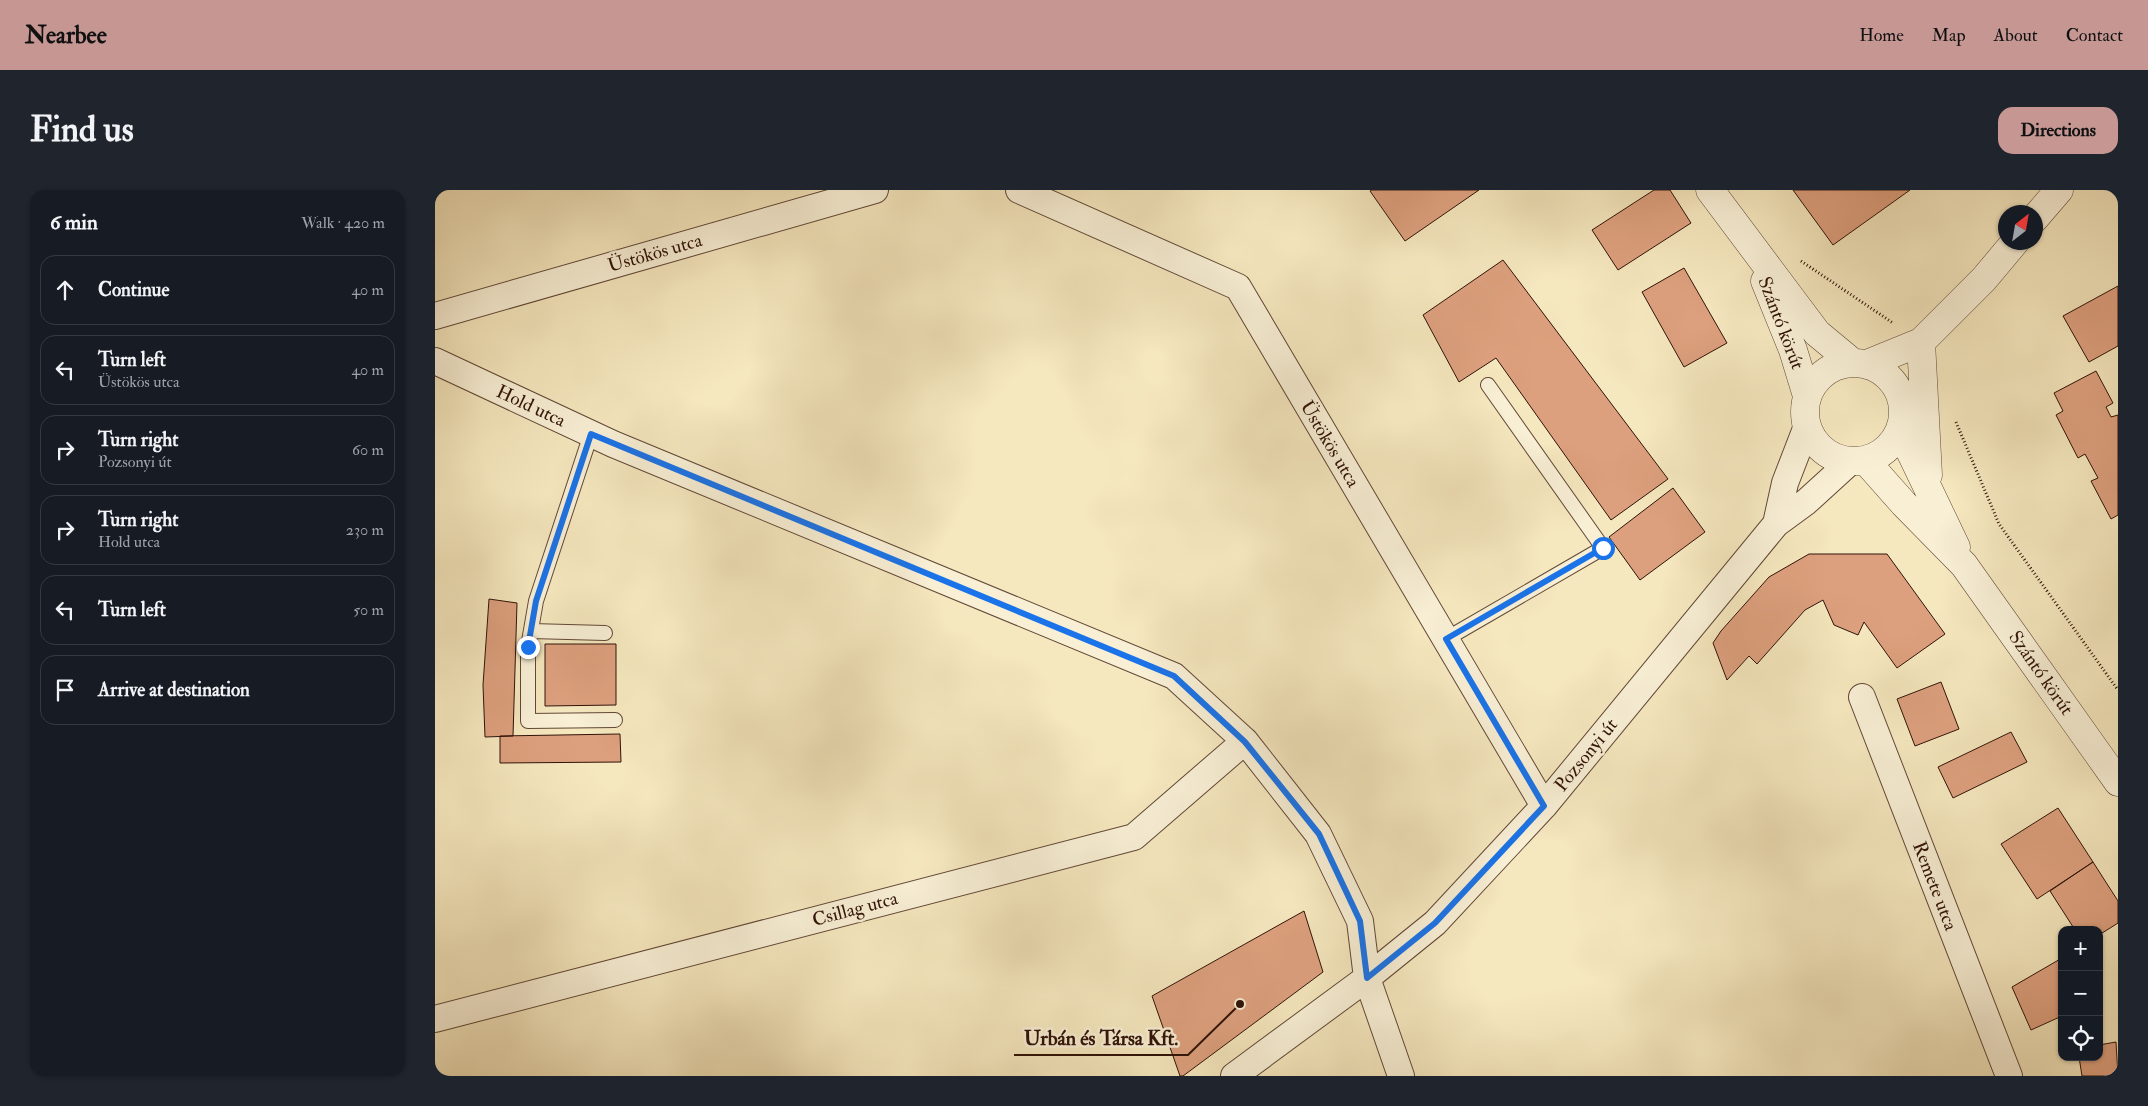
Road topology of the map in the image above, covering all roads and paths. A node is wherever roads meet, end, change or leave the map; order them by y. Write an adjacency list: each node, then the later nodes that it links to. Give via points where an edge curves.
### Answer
1 (875, 190): 9 (street, Üstökös utca)
2 (1019, 190): 25 (street, Üstökös utca, via 1238,287)
3 (1710, 190): 6 (street, Szántó körút)
4 (2059, 190): 5 (street)
5 (2043, 209)
6 (1753, 250): 12 (street, Szántó körút, via 1817,334); 14 (street, Szántó körút, via 1793,350)
7 (2008, 250): 10 (street)
8 (1793, 255): 10 (path)
9 (435, 316)
10 (1921, 342): 12 (street); 16 (street, via 1910,377); 20 (street)
11 (435, 361): 18 (street, Hold utca)
12 (1859, 363): 14 (street, via 1839,365 1826,372 1814,382); 16 (street, via 1891,378 1900,394)
13 (1488, 385): 25 (lane, via 1603,548)
14 (1807, 396): 17 (street)
15 (1952, 414): 26 (path, via 1999,524)
16 (1902, 421): 19 (street, via 1890,446 1879,454); 20 (street, Szántó körút)
17 (1807, 426): 19 (street, via 1825,451); 21 (street, Pozsonyi út, via 1785,483)
18 (591, 434): 23 (lane, via 536,601); 29 (street, Hold utca, via 1174,676)
19 (1858, 460): 21 (street, Pozsonyi út); 22 (street, Szántó körút)
20 (1928, 485): 22 (street, Szántó körút)
21 (1776, 524): 31 (street, Pozsonyi út)
22 (1964, 565): 30 (street, Szántó körút)
23 (531, 632): 24 (lane); 28 (lane, via 528,721)
24 (605, 632)
25 (1446, 639): 31 (street, Üstökös utca)
26 (2118, 690)
27 (1862, 697): 36 (street, Remete utca)
28 (615, 720)
29 (1245, 742): 32 (street, Hold utca, via 1319,834 1360,921); 33 (street, Csillag utca, via 1134,837)
30 (2118, 782)
31 (1544, 806): 32 (street, Pozsonyi út, via 1435,923)
32 (1367, 978): 34 (street, Pozsonyi út); 35 (street, Hold utca)
33 (435, 1019)
34 (1234, 1076)
35 (1401, 1076)
36 (2009, 1076)

